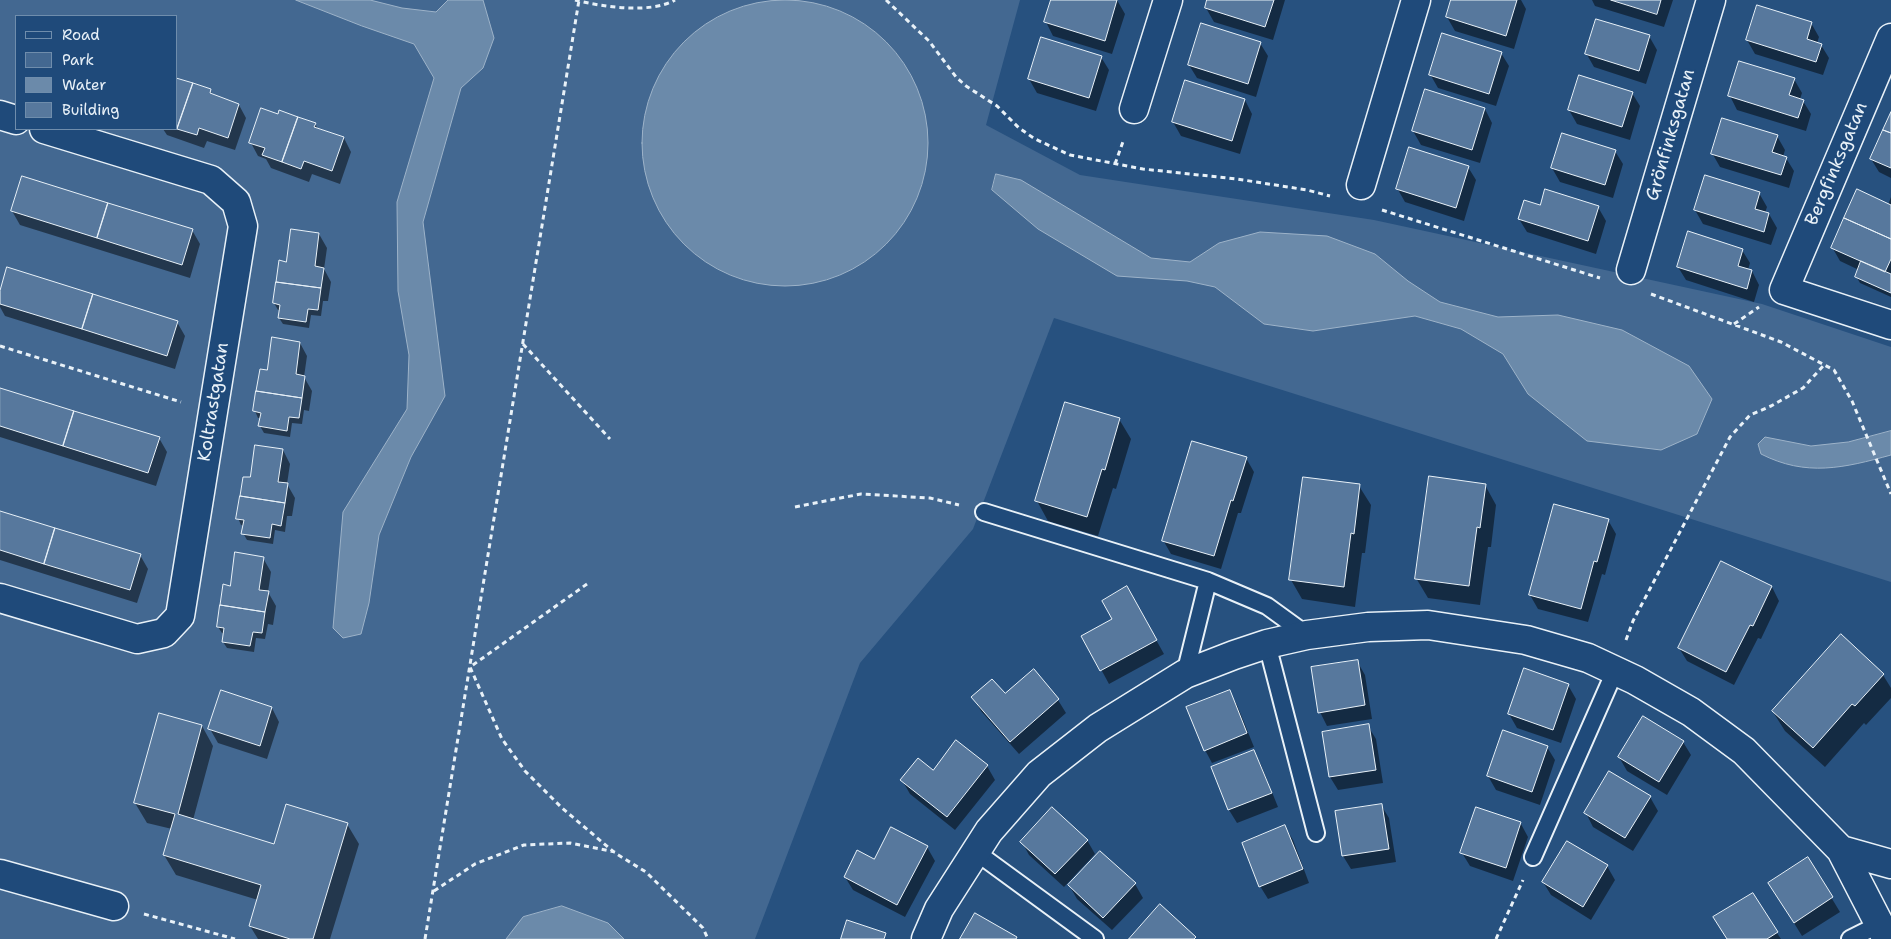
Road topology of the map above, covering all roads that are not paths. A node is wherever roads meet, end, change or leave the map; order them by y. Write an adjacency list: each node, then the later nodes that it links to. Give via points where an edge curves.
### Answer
1 (1168, 0): 5 (street)
2 (1416, 0): 9 (street)
3 (1710, 0): 10 (street, Grönfinksgatan)
4 (1891, 38): 11 (street, Bergfinksgatan, via 1784,290)
5 (1134, 109)
6 (0, 115): 7 (street)
7 (15, 120)
8 (47, 130): 14 (street, Koltrastgatan, via 211,180 236,202 243,226 180,616 164,633 137,639)
9 (1361, 185)
10 (1632, 270)
11 (1891, 325)
12 (984, 512): 13 (lane)
13 (1208, 581): 15 (lane, via 1266,606); 18 (lane)
14 (0, 598)
15 (1307, 635): 16 (street); 17 (street, via 1368,627 1428,625 1526,640 1588,658)
16 (1267, 644): 18 (street); 19 (lane)
17 (1615, 671): 20 (street, via 1691,712 1744,751); 22 (lane)
18 (1185, 674): 21 (street, via 1098,728 1039,774 989,831)
19 (1316, 834)
20 (1841, 850): 23 (street); 26 (street)
21 (976, 852): 27 (street, via 939,909); 28 (lane)
22 (1533, 857)
23 (1891, 864)
24 (0, 874): 25 (street)
25 (114, 906)
26 (1884, 932): 29 (lane)
27 (926, 939)
28 (1096, 939)
29 (1850, 939)

